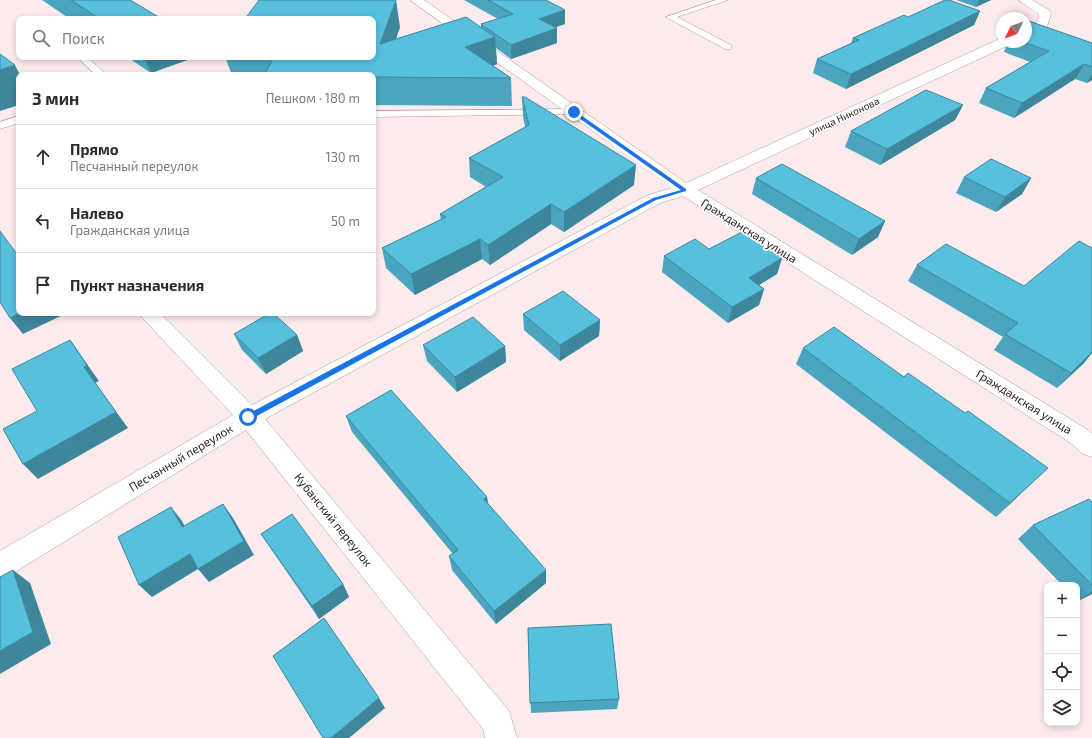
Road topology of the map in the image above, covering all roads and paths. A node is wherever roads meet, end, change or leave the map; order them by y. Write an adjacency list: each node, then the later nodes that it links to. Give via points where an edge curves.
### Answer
1 (416, 0): 9 (street, Гражданская улица)
2 (724, 0): 6 (lane, via 670,17)
3 (1024, 0): 4 (street, via 1045,13 1044,24)
4 (1032, 29)
5 (996, 46): 13 (street, улица Никонова)
6 (728, 47)
7 (85, 60): 8 (lane)
8 (99, 72)
9 (574, 112): 10 (lane); 13 (street, Гражданская улица)
10 (376, 114)
11 (16, 120): 12 (lane)
12 (0, 126)
13 (684, 190): 15 (street, Песчанный переулок, via 654,199); 16 (street, Гражданская улица)
14 (151, 316): 15 (street, Кубанский переулок)
15 (248, 417): 17 (street, Песчанный переулок); 18 (street, Кубанский переулок, via 498,722)
16 (1088, 436)
17 (0, 566)
18 (501, 738)

